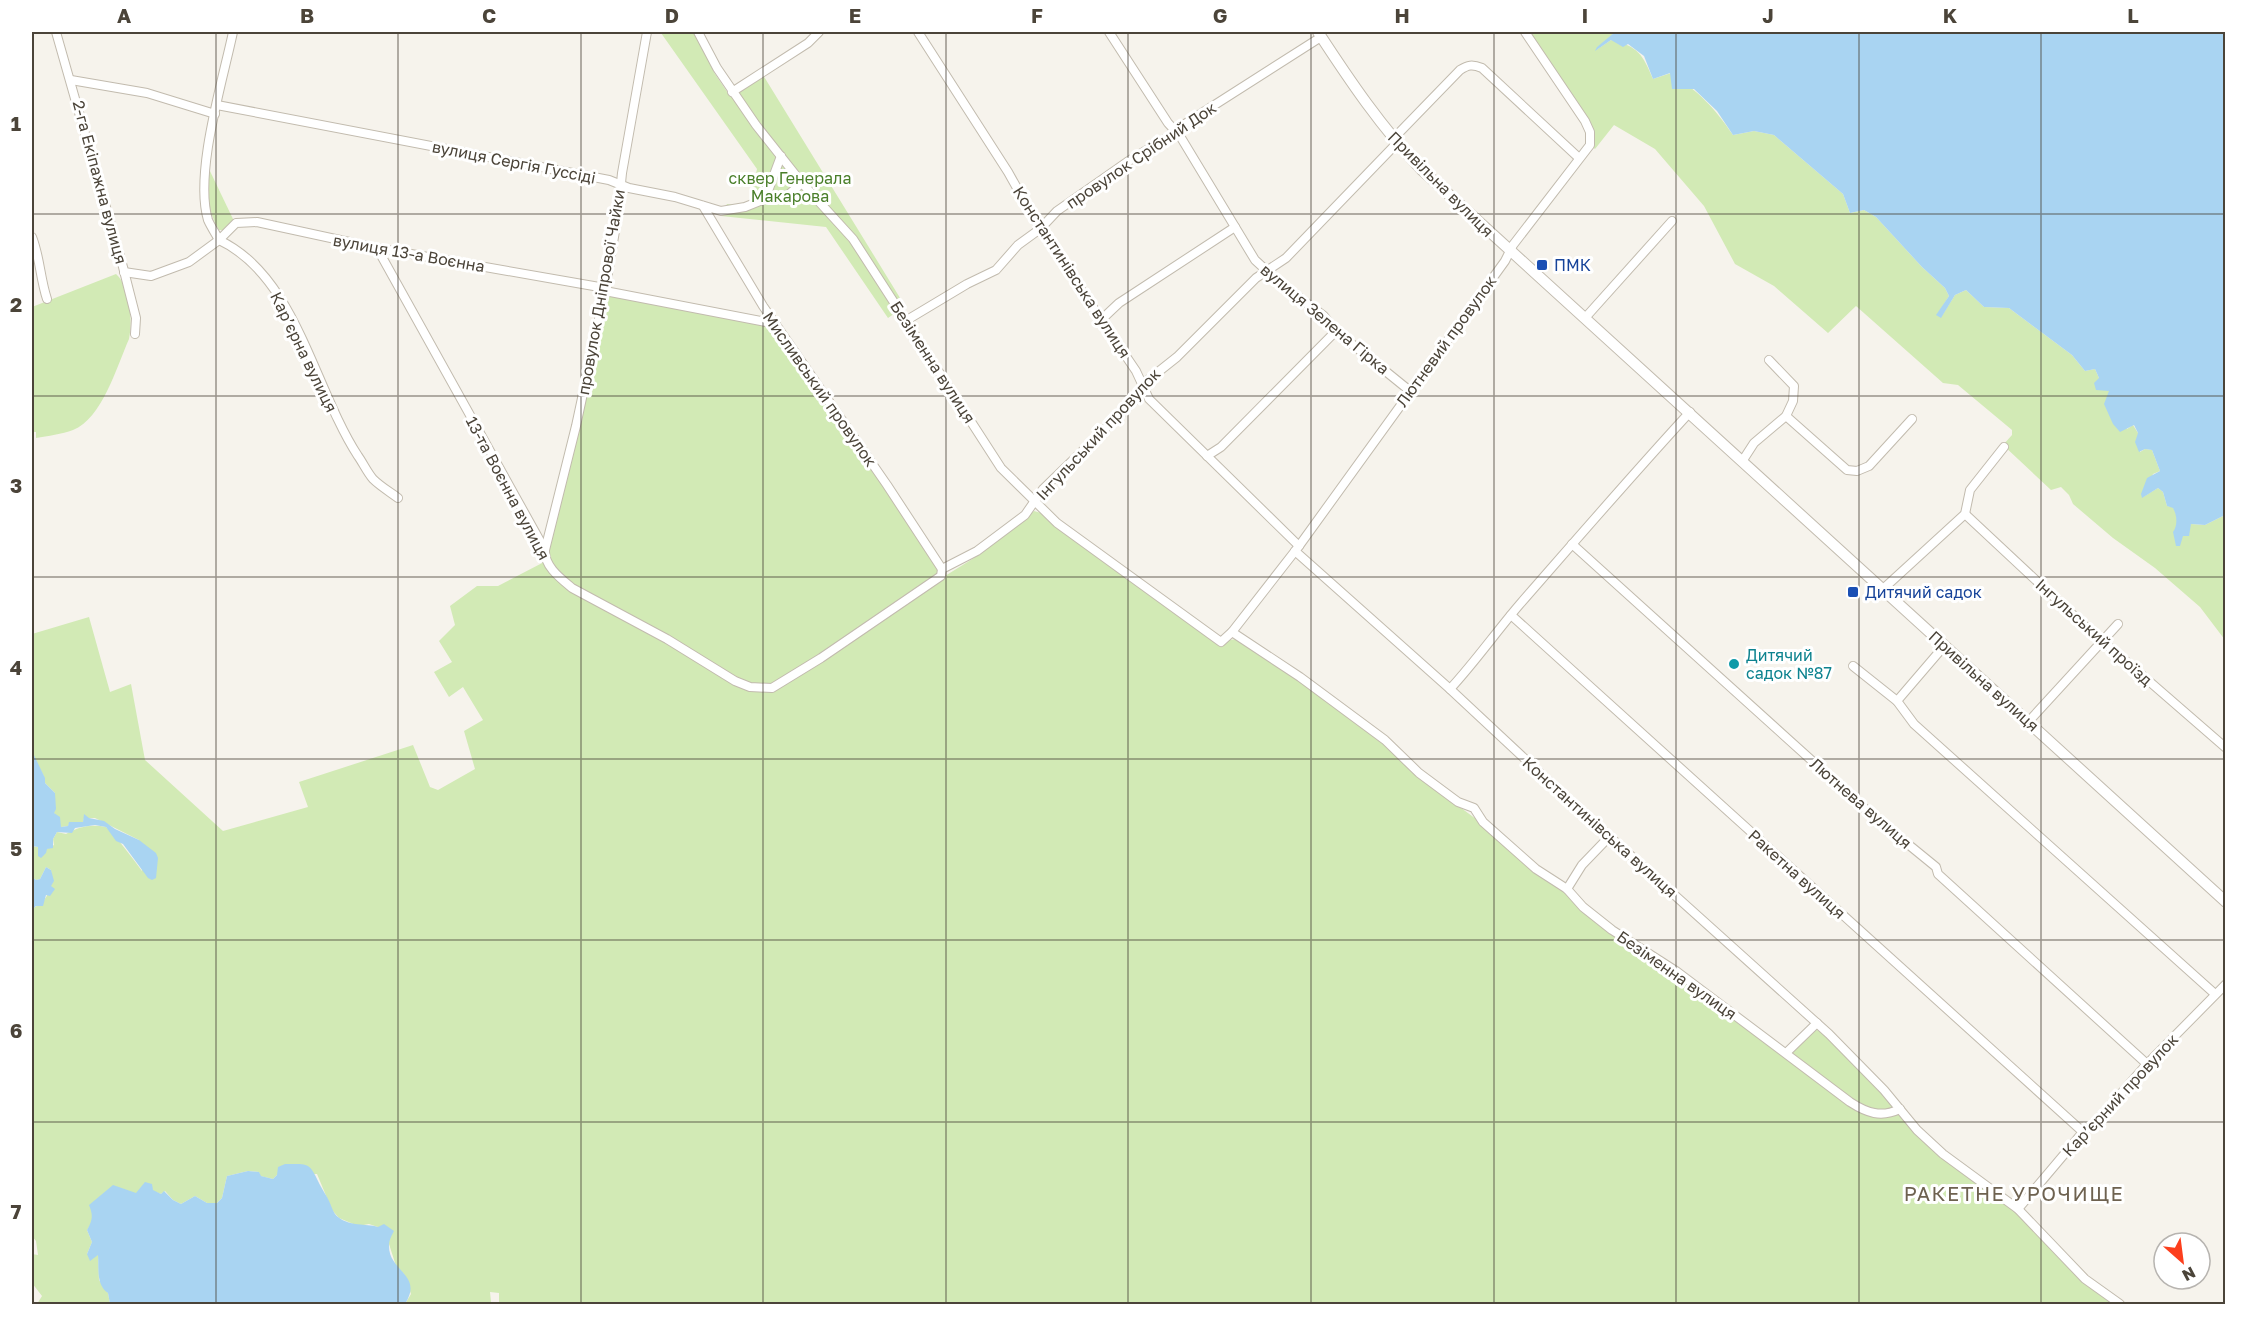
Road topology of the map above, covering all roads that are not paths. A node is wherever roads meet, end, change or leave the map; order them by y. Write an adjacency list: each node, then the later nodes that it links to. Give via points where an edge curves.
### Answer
1 (56, 32): 10 (street, 2-га Екіпажна вулиця)
2 (233, 32): 12 (street)
3 (647, 32): 18 (street, провулок Дніпрової Чайки)
4 (698, 32): 11 (street, Безіменна вулиця)
5 (819, 32): 11 (street)
6 (918, 32): 23 (street, Константинівська вулиця)
7 (1109, 32): 13 (street, вулиця Зелена Гірка)
8 (1526, 32): 16 (street, Лютневий провулок, via 1585,120 1590,145)
9 (1319, 34): 13 (street, провулок Срібний Док); 14 (street, Привільна вулиця)
10 (71, 80): 12 (street, вулиця Сергія Гуссіді); 29 (street, 2-га Екіпажна вулиця)
11 (732, 92): 15 (street, Безіменна вулиця)
12 (216, 110): 18 (street, вулиця Сергія Гуссіді); 25 (street, via 204,182 209,220)
13 (1175, 131): 22 (street, вулиця Зелена Гірка); 23 (street, провулок Срібний Док, via 1057,212)
14 (1395, 141): 16 (street, Інгульський провулок, via 1460,70 1474,65 1482,68); 27 (street, Привільна вулиця); 28 (street, Інгульський провулок, via 1286,258)
15 (781, 156): 17 (street, Безіменна вулиця); 19 (street)
16 (1579, 158): 27 (street, Лютневий провулок)
17 (802, 183): 19 (street, вулиця Сергія Гуссіді, via 788,195); 33 (street, Безіменна вулиця, via 853,240)
18 (621, 184): 20 (street, вулиця Сергія Гуссіді); 30 (street, провулок Дніпрової Чайки)
19 (765, 199): 20 (street, вулиця Сергія Гуссіді, via 721,211)
20 (703, 206): 35 (street, Мисливський провулок)
21 (1672, 221): 32 (street)
22 (1235, 227): 28 (street, вулиця Зелена Гірка, via 1255,260); 34 (street, via 1119,303)
23 (1040, 229): 33 (street, провулок Срібний Док, via 1018,245 996,270); 34 (street, Константинівська вулиця)
24 (32, 237): 31 (street)
25 (219, 240): 26 (street, вулиця 13-а Воєнна, via 236,224 257,222); 29 (street, via 189,262 151,276); 47 (street, Карʼєрна вулиця, via 237,249 280,297 342,432 373,478)
26 (377, 248): 30 (street, вулиця 13-а Воєнна); 52 (street, 13-та Воєнна вулиця)
27 (1510, 251): 32 (street, Привільна вулиця); 40 (street, Лютневий провулок)
28 (1268, 270): 36 (street, вулиця Зелена Гірка, via 1312,305); 39 (street, Інгульський провулок, via 1148,380)
29 (124, 272): 37 (street, 2-га Екіпажна вулиця)
30 (605, 289): 35 (street, вулиця 13-а Воєнна); 52 (street, провулок Дніпрової Чайки)
31 (47, 299)
32 (1586, 318): 41 (street, Привільна вулиця)
33 (907, 320): 48 (street, Безіменна вулиця, via 1001,468)
34 (1101, 320): 39 (street, Константинівська вулиця, via 1136,371)
35 (776, 324): 53 (street, Мисливський провулок)
36 (1336, 331): 40 (street, вулиця Зелена Гірка); 45 (street, via 1221,447)
37 (135, 334)
38 (1769, 360): 42 (street, via 1794,386)
39 (1143, 389): 45 (street, Константинівська вулиця); 48 (street, Інгульський провулок)
40 (1410, 391): 51 (street, Лютневий провулок)
41 (1690, 412): 46 (street, Привільна вулиця); 50 (street)
42 (1786, 416): 43 (street, via 1847,470 1857,471 1869,466); 46 (street, via 1754,443)
43 (1912, 419)
44 (2004, 447): 49 (street, via 1970,490)
45 (1207, 456): 51 (street, Константинівська вулиця)
46 (1743, 460): 54 (street, Привільна вулиця)
47 (398, 498)
48 (1035, 500): 53 (street, Інгульський провулок, via 1025,515 977,551); 58 (street, Безіменна вулиця, via 1057,523)
49 (1965, 514): 54 (street); 59 (street, Інгульський проїзд)
50 (1572, 544): 55 (street); 74 (street, Лютнева вулиця, via 1871,814 1936,867 1938,874)
51 (1297, 549): 57 (street, Лютневий провулок); 63 (street, Константинівська вулиця)
52 (545, 550): 62 (street, 13-та Воєнна вулиця, via 546,561 572,588 735,681 750,687)
53 (942, 569): 62 (street, Інгульський провулок, via 941,576 933,582)
54 (1882, 589): 60 (street, Привільна вулиця)
55 (1511, 615): 63 (street); 76 (street, Ракетна вулиця)
56 (2118, 624): 59 (street)
57 (1232, 632): 58 (street, Лютневий провулок); 68 (street, Безіменна вулиця, via 1385,740 1419,773 1458,802 1474,808 1483,822)
58 (1221, 642)
59 (2102, 642): 65 (street); 66 (street, Інгульський проїзд)
60 (1945, 645): 64 (street); 65 (street, Привільна вулиця)
61 (1853, 666): 64 (street)
62 (772, 688)
63 (1450, 689): 67 (street, Константинівська вулиця)
64 (1897, 701): 71 (street, via 1914,724)
65 (2029, 721): 69 (street, Привільна вулиця)
66 (2226, 747)
67 (1609, 837): 68 (street, via 1582,865); 72 (street, Константинівська вулиця)
68 (1567, 889): 73 (street, Безіменна вулиця, via 1612,930 1676,971)
69 (2226, 902)
70 (2226, 984): 71 (street, Карʼєрний провулок)
71 (2215, 994): 74 (street, Карʼєрний провулок)
72 (1817, 1023): 73 (street); 75 (street, Константинівська вулиця)
73 (1786, 1053): 75 (street, Безіменна вулиця, via 1863,1110 1890,1114)
74 (2147, 1064): 76 (street, Карʼєрний провулок)
75 (1900, 1109): 77 (street, via 1955,1164)
76 (2084, 1132): 77 (street, Карʼєрний провулок)
77 (2018, 1209): 78 (street, via 2085,1279)
78 (2120, 1305)

